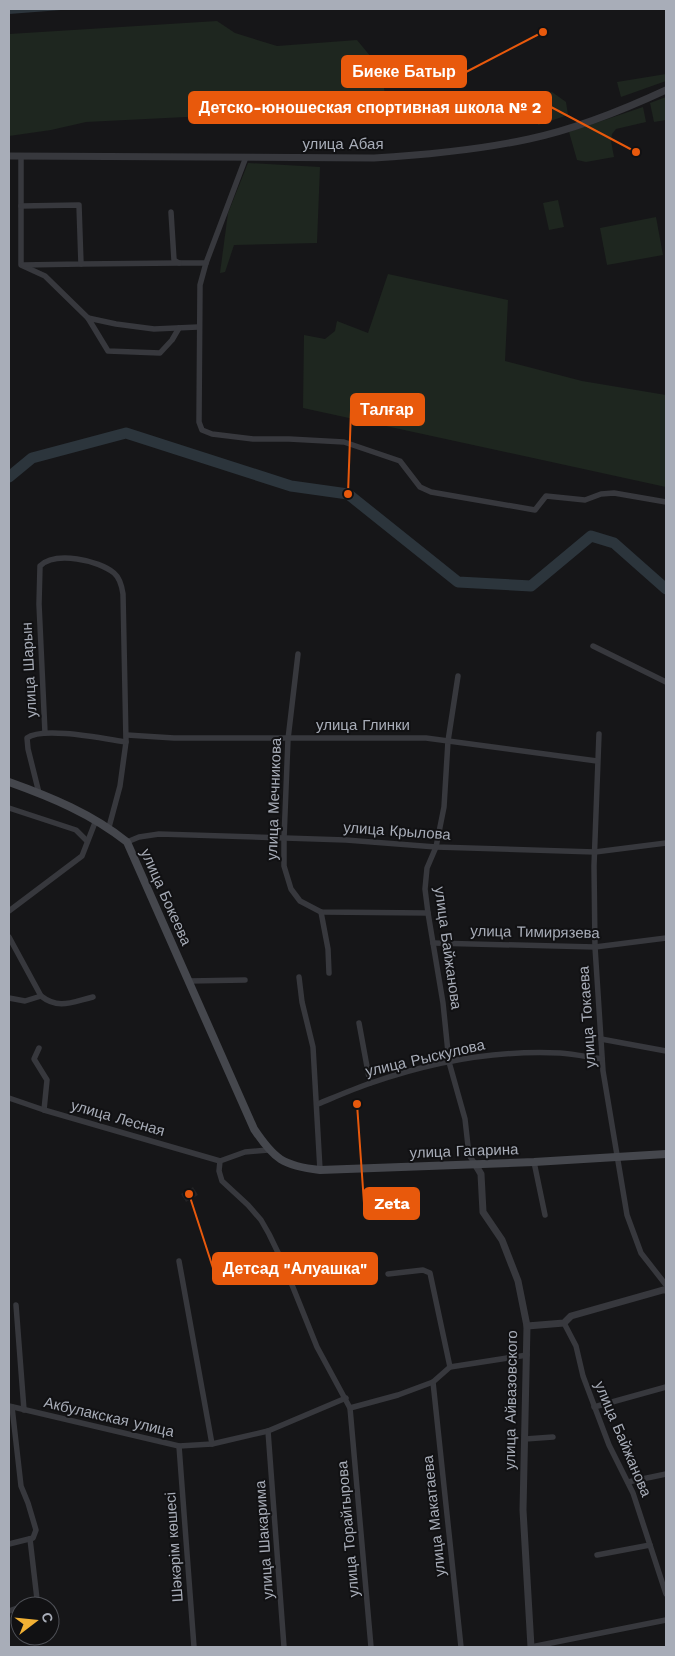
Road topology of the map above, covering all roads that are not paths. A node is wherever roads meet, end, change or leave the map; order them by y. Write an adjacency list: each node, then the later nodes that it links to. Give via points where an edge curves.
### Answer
1 (666, 90): 4 (street, улица Абая, via 572,127 529,139 440,154 374,158)
2 (9, 156): 3 (street, улица Абая)
3 (21, 156): 4 (street, улица Абая); 5 (street)
4 (246, 157): 8 (street)
5 (21, 206): 9 (street, via 78,205); 10 (street)
6 (171, 212): 7 (street, via 174,260)
7 (179, 263): 8 (street); 9 (street)
8 (206, 263): 12 (street, via 200,285)
9 (81, 264): 10 (street)
10 (21, 265): 11 (street, via 45,276)
11 (88, 318): 13 (street, via 154,329); 13 (street, via 108,350 160,353)
12 (198, 327): 13 (street); 14 (street, via 199,422 202,430 212,434 253,439 344,442 400,461 420,487 432,492 535,510 546,496 585,500 614,493)
13 (179, 328)
14 (666, 502)
15 (593, 646): 18 (street)
16 (298, 654): 22 (street, улица Мечникова)
17 (458, 676): 23 (street, улица Байжанова)
18 (666, 682)
19 (45, 733): 21 (street, улица Шарын, via 40,566 49,560 78,558 100,564 115,574 122,586); 24 (street); 27 (street, улица Шарын, via 32,734 27,738)
20 (599, 734): 25 (street, улица Токаева)
21 (127, 735): 22 (street, улица Глинки); 24 (street)
22 (288, 739): 23 (street, улица Глинки, via 426,738); 31 (street, улица Мечникова)
23 (448, 741): 25 (street, улица Глинки); 35 (street, улица Байжанова, via 444,807)
24 (126, 742): 30 (street, via 120,786)
25 (597, 761): 36 (street, улица Токаева)
26 (9, 782): 27 (main road)
27 (39, 793): 29 (main road)
28 (9, 808): 32 (street, via 76,830)
29 (96, 820): 30 (main road); 32 (street)
30 (108, 827): 33 (main road, улица Бокеева)
31 (284, 839): 33 (street, улица Крылова, via 159,834); 35 (street, улица Крылова); 38 (street, улица Мечникова, via 284,866 291,889 300,901)
32 (87, 841): 37 (street, via 82,856)
33 (127, 842): 47 (main road, улица Бокеева)
34 (666, 844): 36 (street, улица Крылова)
35 (436, 847): 36 (street, улица Крылова); 39 (street, улица Байжанова, via 427,868)
36 (595, 852): 43 (street, улица Токаева)
37 (9, 911)
38 (321, 912): 39 (street, улица Мечникова); 44 (street)
39 (428, 913): 42 (street, улица Байжанова)
40 (9, 937): 48 (street)
41 (666, 938): 43 (street, улица Тимирязева)
42 (433, 943): 43 (street, улица Тимирязева); 56 (street, улица Байжанова)
43 (595, 947): 52 (street, улица Токаева)
44 (329, 973)
45 (300, 977): 59 (street, via 302,1002 313,1046)
46 (245, 980): 47 (street)
47 (188, 981): 61 (main road, улица Бокеева, via 254,1129)
48 (41, 996): 49 (street, via 61,1005); 50 (street, via 25,1001)
49 (93, 997)
50 (9, 998)
51 (359, 1023): 57 (street)
52 (601, 1039): 54 (street); 55 (street, улица Токаева)
53 (39, 1048): 60 (street, via 34,1059 47,1080)
54 (666, 1051)
55 (602, 1059): 56 (street, улица Рыскулова, via 561,1053 494,1054); 63 (street, улица Токаева)
56 (449, 1062): 57 (street, улица Рыскулова); 67 (street, улица Байжанова, via 465,1119 469,1155)
57 (370, 1083): 59 (street, улица Рыскулова)
58 (9, 1098): 60 (street, улица Лесная)
59 (318, 1104): 68 (street, via 316,1124)
60 (44, 1110): 64 (street, улица Лесная)
61 (268, 1150): 64 (street, via 245,1152); 68 (main road, улица Гагарина, via 284,1162)
62 (666, 1154): 63 (main road, улица Гагарина)
63 (617, 1157): 65 (main road, улица Гагарина); 73 (street, улица Токаева, via 627,1215 641,1253)
64 (220, 1161): 82 (street, улица Торайгырова, via 222,1181 248,1205 269,1234 317,1347)
65 (534, 1162): 66 (main road, улица Гагарина); 70 (street)
66 (492, 1163): 67 (main road, улица Гагарина); 69 (street)
67 (475, 1164): 68 (main road, улица Гагарина); 69 (street, улица Айвазовского)
68 (320, 1170)
69 (481, 1174): 77 (street, улица Айвазовского, via 483,1212 506,1248 518,1281)
70 (545, 1215)
71 (179, 1261): 90 (street)
72 (388, 1274): 79 (street, via 430,1272)
73 (666, 1285)
74 (666, 1290): 76 (street, via 571,1316)
75 (16, 1305): 86 (street)
76 (564, 1323): 77 (street); 84 (street, улица Байжанова, via 576,1346)
77 (527, 1326): 78 (street, улица Айвазовского)
78 (527, 1355): 79 (street); 89 (street, улица Айвазовского)
79 (450, 1367): 80 (street)
80 (433, 1382): 85 (street, via 398,1396); 104 (street, улица Макатаева)
81 (666, 1387): 84 (street)
82 (346, 1398): 85 (street, улица Торайгырова); 87 (street, Акбулакская улица)
83 (10, 1407): 86 (street, Акбулакская улица); 94 (street, via 20,1486 36,1530 34,1538)
84 (594, 1407): 93 (street, улица Байжанова)
85 (350, 1408): 103 (street, улица Торайгырова)
86 (24, 1410): 91 (street, Акбулакская улица)
87 (268, 1431): 90 (street, Акбулакская улица); 102 (street, улица Шакарима)
88 (553, 1437): 89 (street)
89 (525, 1439): 105 (street, улица Айвазовского, via 523,1510)
90 (212, 1444): 91 (street, Акбулакская улица)
91 (179, 1446): 101 (street, Шәкәрім көшесі)
92 (666, 1474): 93 (street)
93 (628, 1482): 96 (street, улица Байжанова)
94 (30, 1539): 95 (street); 99 (street)
95 (9, 1544)
96 (650, 1545): 97 (street); 98 (street, улица Байжанова)
97 (597, 1555)
98 (666, 1594)
99 (37, 1596)
100 (666, 1620): 105 (street)
101 (194, 1647)
102 (284, 1647)
103 (371, 1647)
104 (461, 1647)
105 (531, 1647)

